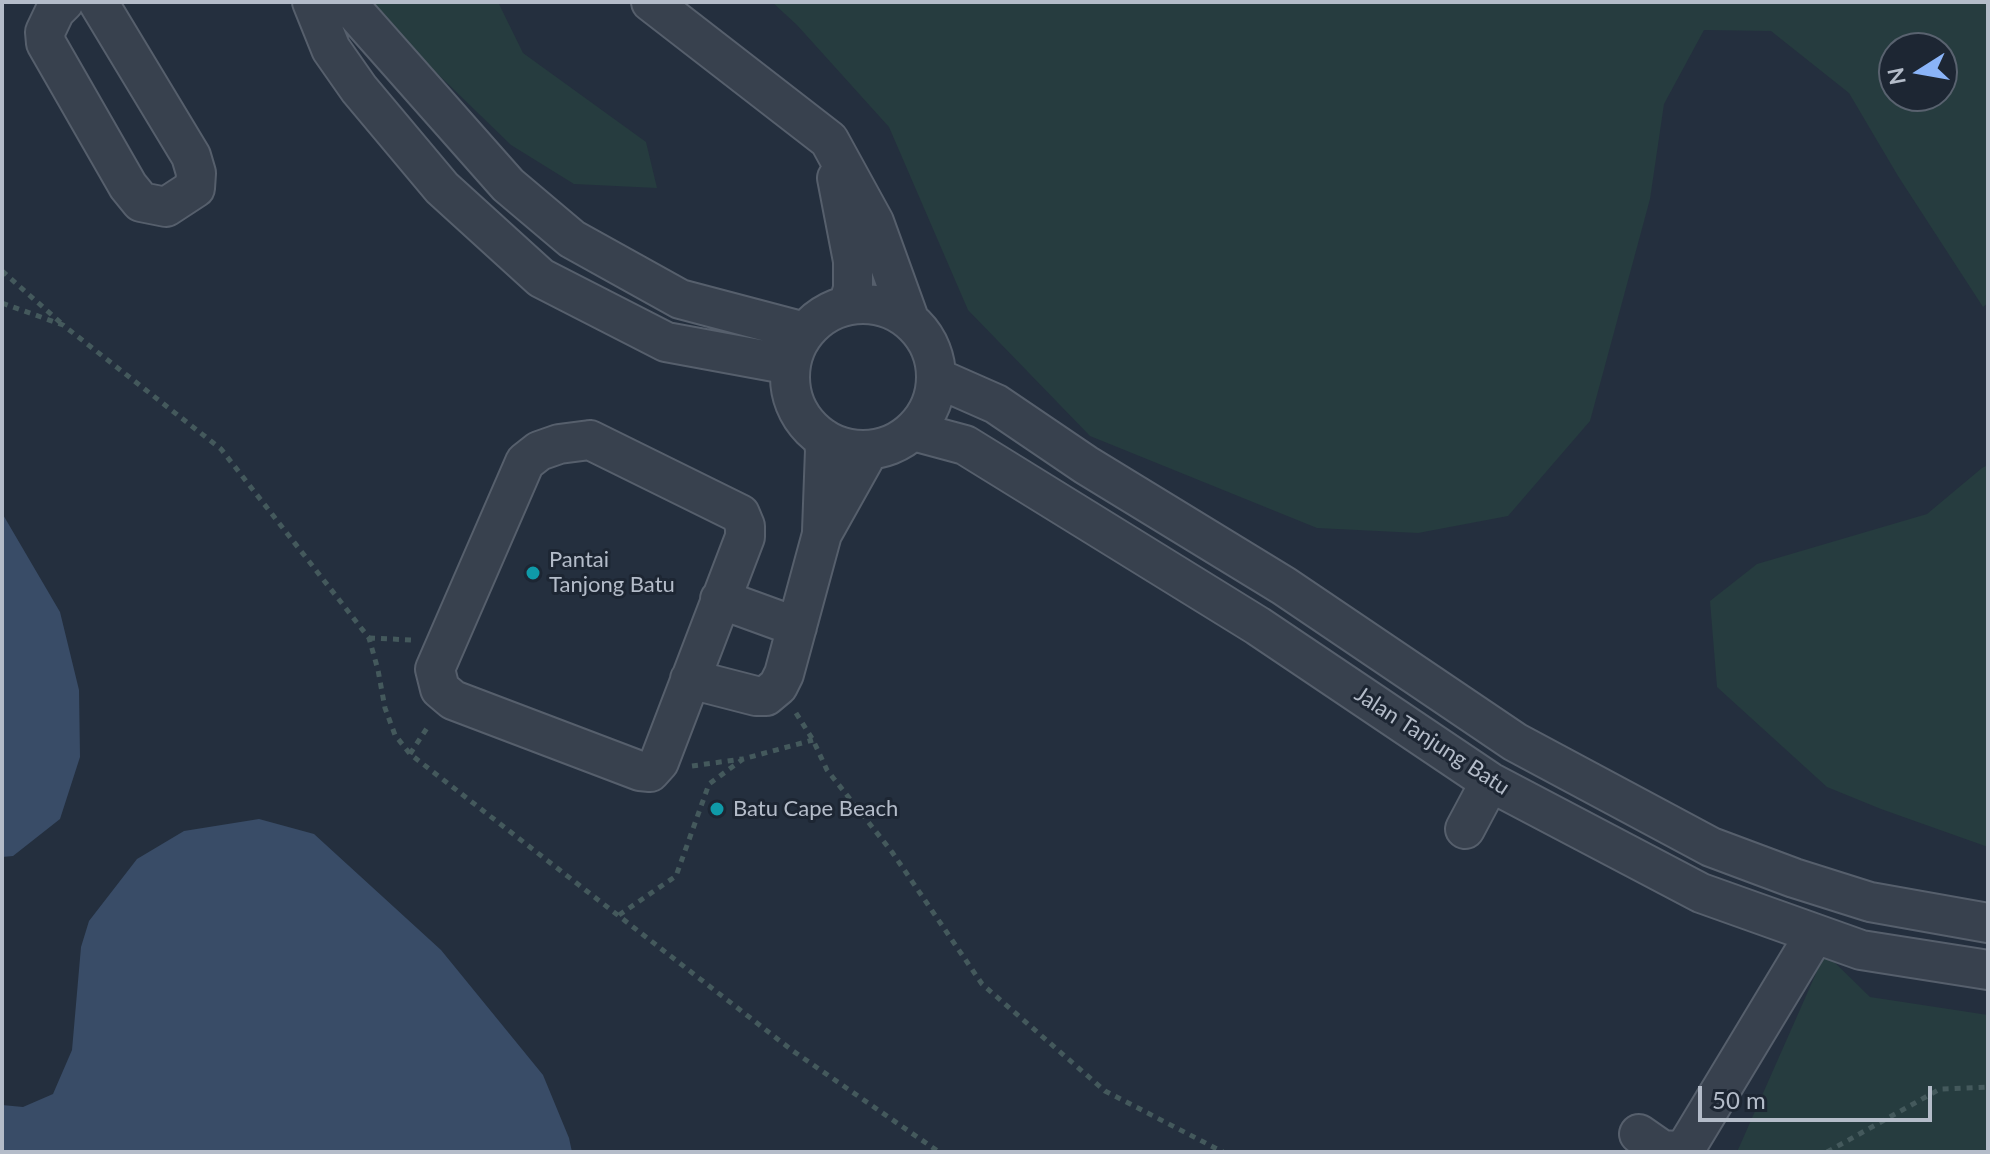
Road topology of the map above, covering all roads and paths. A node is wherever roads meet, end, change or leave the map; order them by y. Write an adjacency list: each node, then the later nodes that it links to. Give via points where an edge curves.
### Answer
1 (64, 2): 2 (street, via 45,32 46,43 128,186 141,202 166,207 195,188 191,156)
2 (98, 2)
3 (312, 2): 11 (street, via 331,49 359,89 442,188 541,278 666,342)
4 (346, 2): 11 (street, via 508,185 572,239 680,299)
5 (651, 2): 6 (street)
6 (829, 140): 8 (street, via 853,261); 9 (street, via 874,222)
7 (2, 271): 10 (path)
8 (848, 305): 9 (street, via 869,303); 11 (street, via 817,319)
9 (909, 319): 12 (street, via 924,335)
10 (63, 325)
11 (798, 349): 14 (street, via 791,386 796,406)
12 (937, 378): 13 (street, via 934,398); 25 (street, Jalan Tanjung Batu, via 996,404 1284,586 1515,742 1711,847 1870,902)
13 (913, 431): 15 (street, via 893,444); 22 (street, Jalan Tanjung Batu, via 965,445 1258,626)
14 (823, 438): 15 (street); 16 (street)
15 (869, 450): 16 (street)
16 (822, 534): 18 (street)
17 (720, 599): 18 (street); 19 (street); 19 (street, via 745,537 740,514 590,440 559,444 525,462 435,669 440,689 453,700 650,772 659,762)
18 (797, 627): 20 (street)
19 (690, 679): 20 (street, via 756,696 766,696)
20 (778, 686): 21 (path)
21 (813, 740): 24 (path, via 743,759 709,784 676,876); 30 (path, via 827,770 892,852 982,984 1105,1091)
22 (1490, 782): 23 (street); 26 (street, Jalan Tanjung Batu, via 1701,893)
23 (1465, 829)
24 (619, 915)
25 (1988, 923)
26 (1815, 934): 27 (street, Jalan Tanjung Batu, via 1861,950); 29 (street, via 1687,1146 1662,1150)
27 (1988, 970)
28 (1988, 1087): 31 (path, via 1940,1089)
29 (1639, 1134)
30 (1223, 1152)
31 (1827, 1152)

